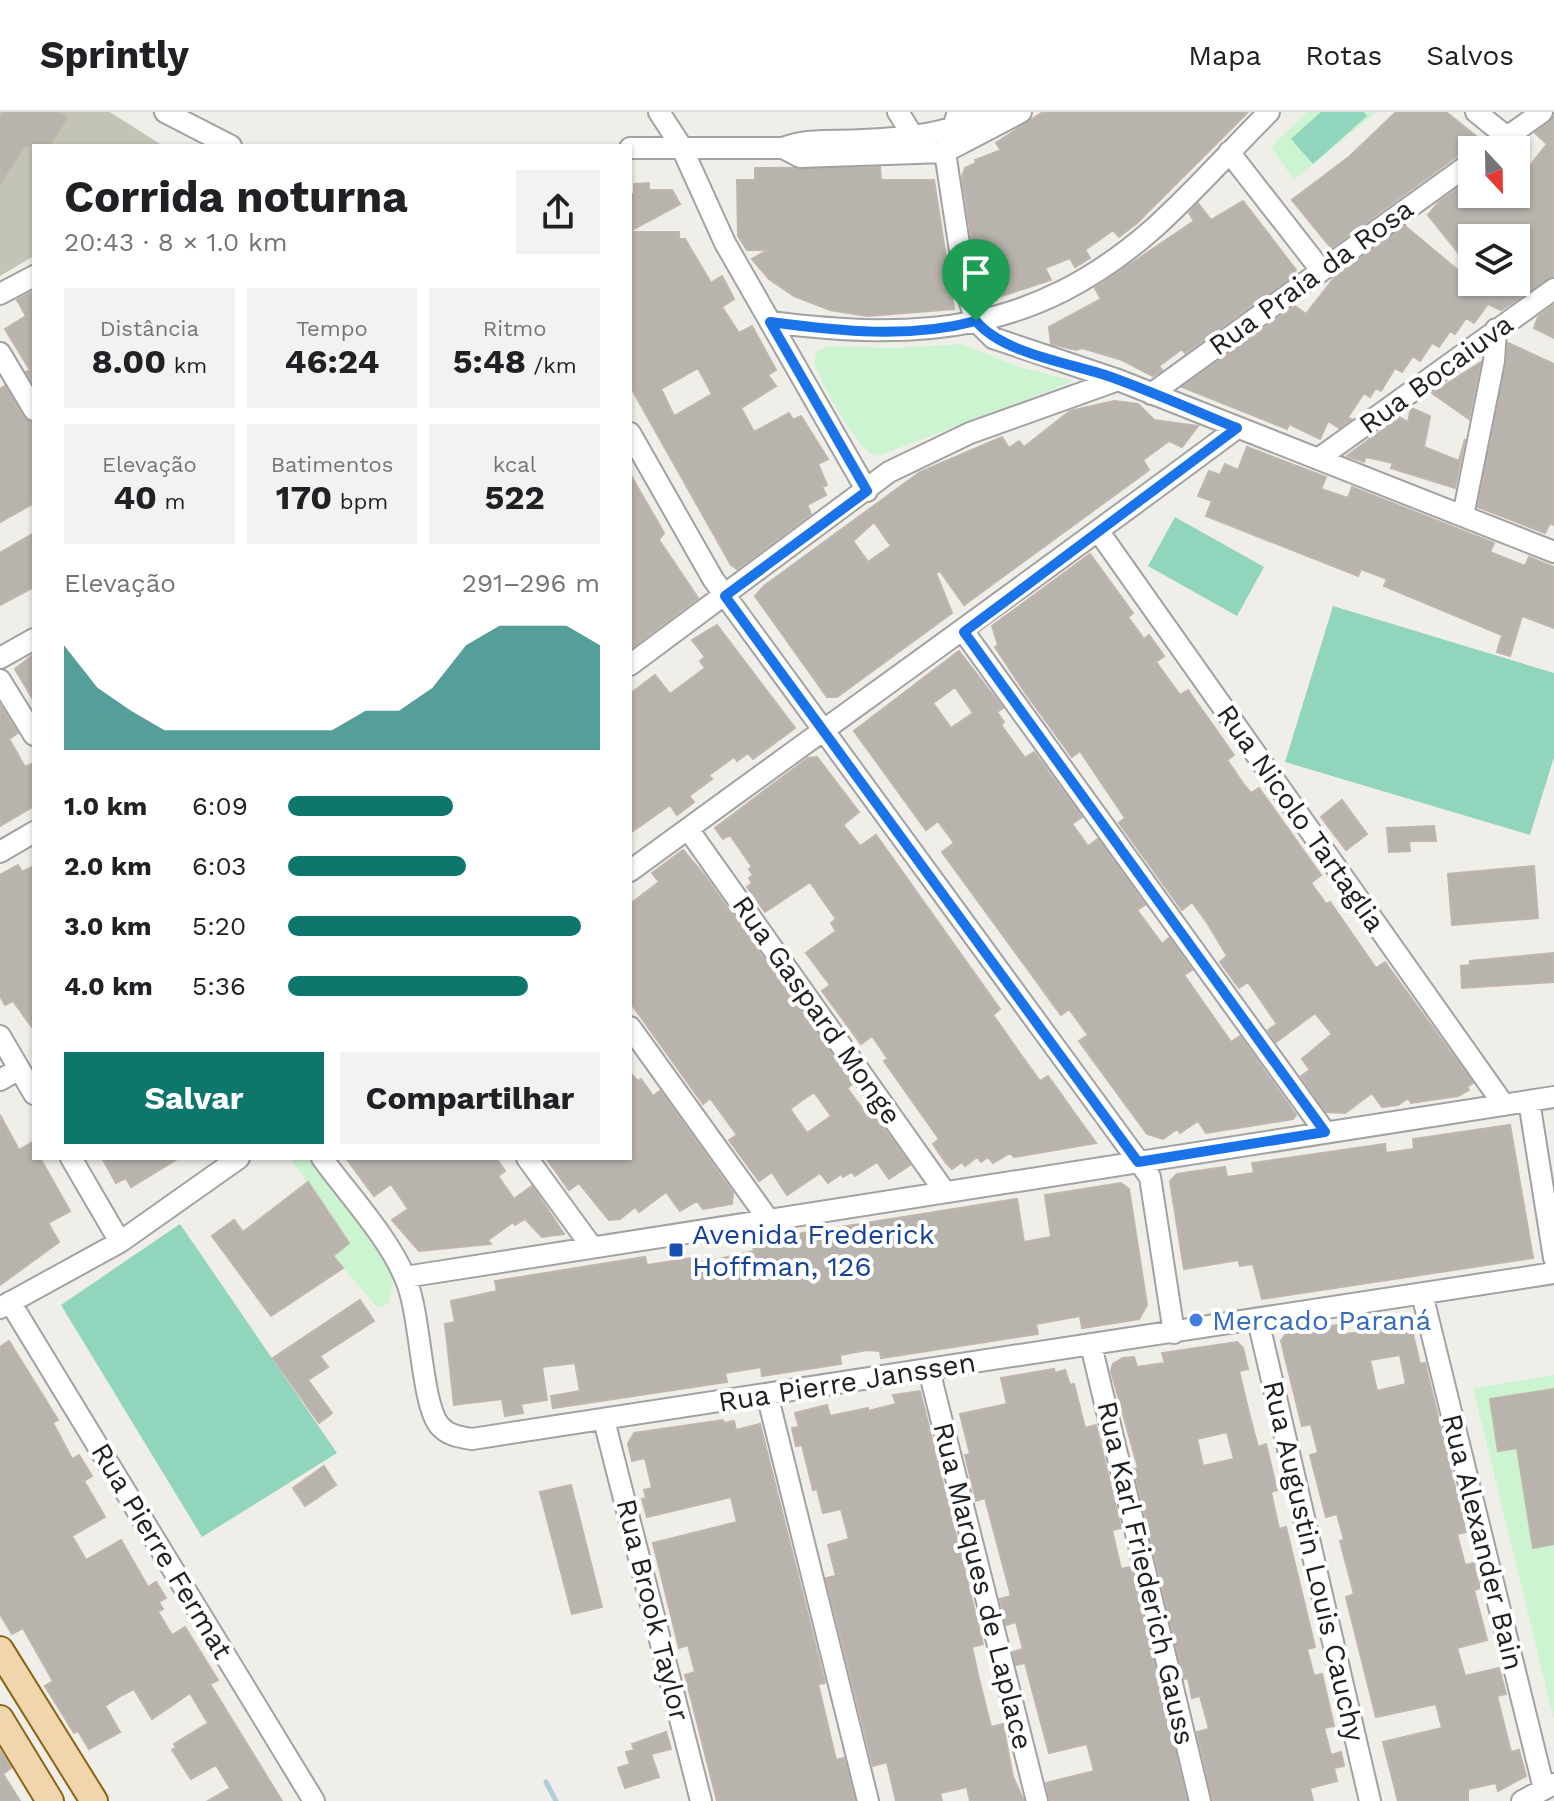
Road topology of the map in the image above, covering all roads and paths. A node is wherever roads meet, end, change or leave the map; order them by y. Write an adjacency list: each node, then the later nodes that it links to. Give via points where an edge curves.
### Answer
1 (165, 112): 13 (street)
2 (659, 112): 14 (street)
3 (898, 112): 10 (street)
4 (990, 112): 9 (street)
5 (1021, 112): 17 (street)
6 (1269, 112): 18 (street)
7 (1476, 112): 11 (street)
8 (1542, 112): 12 (street)
9 (956, 119): 10 (street); 17 (street)
10 (913, 136): 16 (street, via 800,141)
11 (1506, 136)
12 (1508, 136)
13 (227, 144)
14 (681, 146): 15 (street); 16 (street); 25 (street, via 725,243)
15 (632, 148)
16 (783, 148): 17 (street, via 800,157)
17 (945, 152): 24 (street, via 966,290)
18 (1229, 152): 20 (street); 24 (street, via 1153,229 1104,266 1054,295)
19 (1458, 172): 20 (street, Rua Praia da Rosa)
20 (1321, 270): 29 (street, Rua Praia da Rosa)
21 (32, 277): 23 (street)
22 (1554, 289): 26 (street, Rua Bocaiuva)
23 (0, 294)
24 (976, 321): 25 (street, via 944,330 893,333); 28 (street, via 993,338 1012,346)
25 (770, 322): 35 (street)
26 (1496, 329): 33 (street, Rua Bocaiuva); 36 (street)
27 (0, 353): 30 (street)
28 (1118, 380): 29 (street); 35 (street, via 970,433 901,466)
29 (1151, 394): 31 (street)
30 (32, 407)
31 (1237, 428): 33 (street); 37 (street)
32 (632, 442): 34 (street)
33 (1318, 459): 36 (street)
34 (638, 467): 39 (street)
35 (867, 491): 39 (street)
36 (1463, 516): 38 (street)
37 (1099, 532): 40 (street); 58 (street, Rua Nicolo Tartaglia)
38 (1554, 552)
39 (725, 596): 43 (street); 45 (street)
40 (964, 632): 45 (street); 59 (street)
41 (32, 640): 42 (street)
42 (0, 658)
43 (632, 664)
44 (0, 680): 46 (street)
45 (823, 728): 47 (street); 64 (street)
46 (32, 732)
47 (688, 829): 50 (street); 65 (street, Rua Gaspard Monge)
48 (32, 833): 49 (street)
49 (0, 852)
50 (632, 870)
51 (632, 1030): 66 (street)
52 (0, 1036): 53 (street)
53 (19, 1069): 54 (street); 55 (street)
54 (0, 1080)
55 (32, 1091)
56 (1554, 1097): 57 (street)
57 (1529, 1101): 58 (street); 69 (street)
58 (1504, 1105): 59 (street)
59 (1325, 1132): 64 (street)
60 (72, 1160): 67 (street)
61 (236, 1160): 67 (street)
62 (323, 1160): 71 (street, Rua Pierre Janssen)
63 (528, 1160): 68 (street)
64 (1138, 1162): 65 (street); 75 (street, via 1150,1177)
65 (945, 1192): 66 (street)
66 (768, 1219): 68 (street)
67 (120, 1242): 73 (street)
68 (592, 1247): 71 (street)
69 (1554, 1258)
70 (1554, 1273): 72 (street, Rua Pierre Janssen)
71 (405, 1277): 79 (street, Rua Pierre Janssen, via 415,1306 431,1407 439,1425 454,1437 472,1439)
72 (1422, 1294): 74 (street, Rua Pierre Janssen); 82 (street, Rua Alexander Bain)
73 (5, 1305): 85 (street, Rua Pierre Fermat)
74 (1258, 1320): 75 (street, Rua Pierre Janssen); 90 (street, Rua Augustin Louis Cauchy)
75 (1174, 1333): 76 (street, Rua Pierre Janssen)
76 (1091, 1345): 77 (street, Rua Pierre Janssen); 89 (street, Rua Karl Friederich Gauss)
77 (929, 1370): 78 (street, Rua Pierre Janssen); 88 (street, Rua Marques de Laplace)
78 (767, 1394): 79 (street, Rua Pierre Janssen); 87 (street)
79 (604, 1420): 86 (street, Rua Brook Taylor)
80 (0, 1650): 84 (main road)
81 (0, 1719): 83 (main road)
82 (1549, 1787): 91 (street)
83 (50, 1801)
84 (94, 1801)
85 (314, 1801)
86 (701, 1801)
87 (868, 1801)
88 (1037, 1801)
89 (1200, 1801)
90 (1370, 1801)
91 (1522, 1801)

